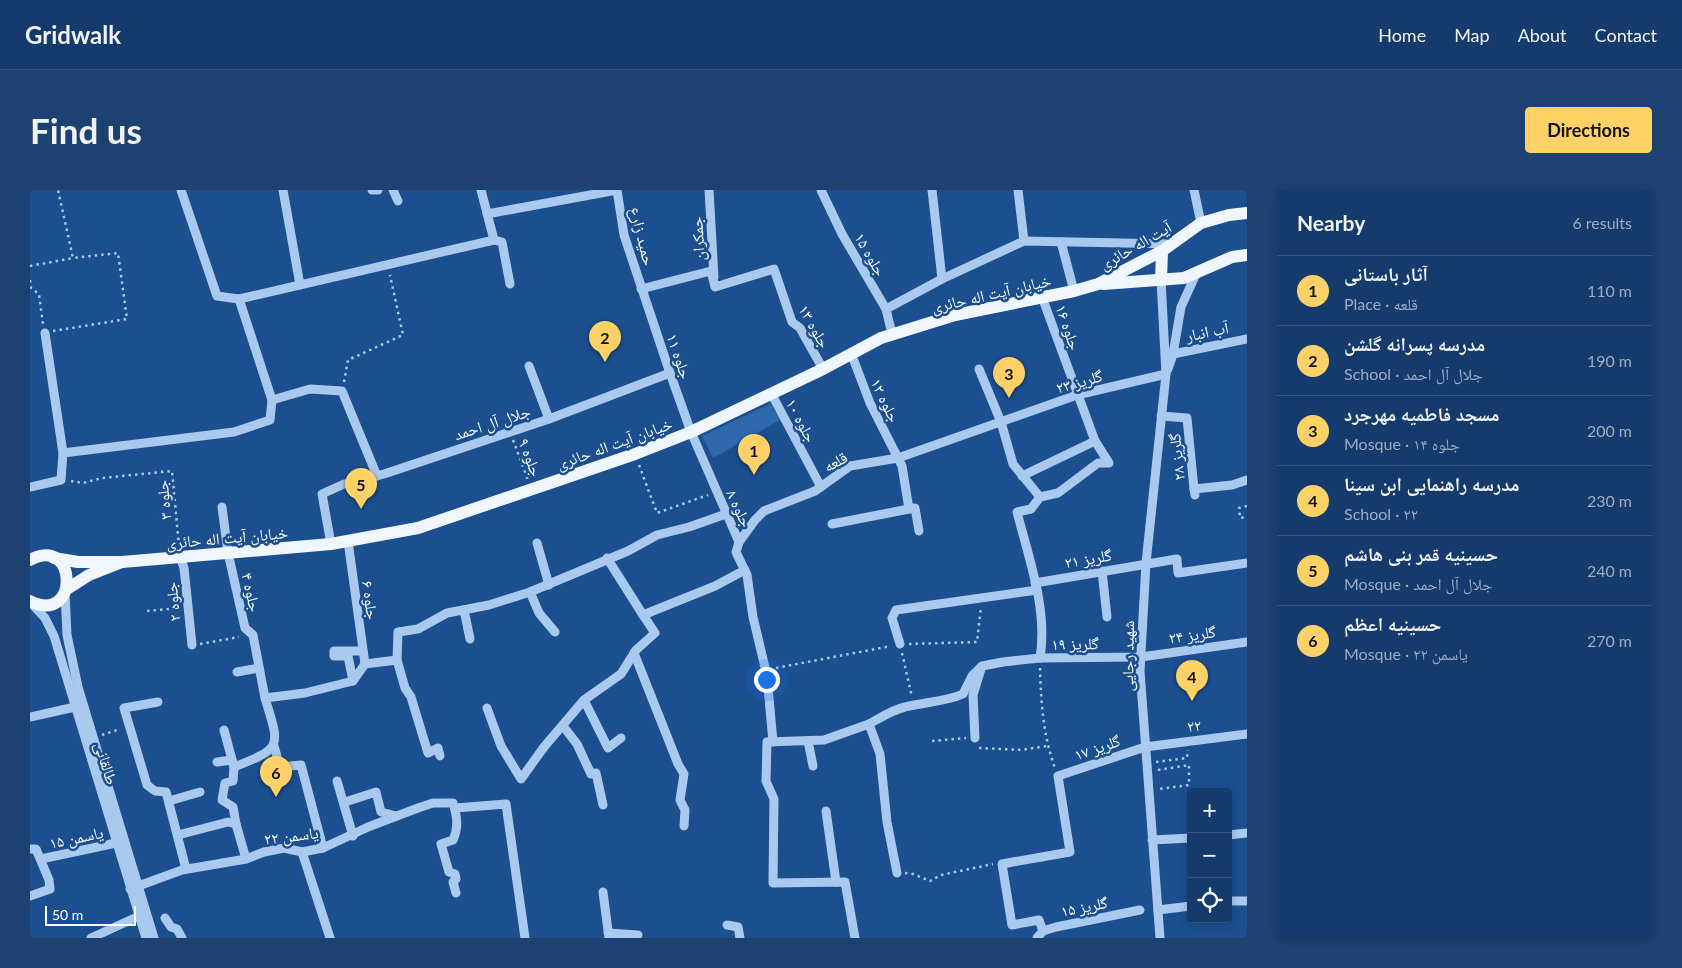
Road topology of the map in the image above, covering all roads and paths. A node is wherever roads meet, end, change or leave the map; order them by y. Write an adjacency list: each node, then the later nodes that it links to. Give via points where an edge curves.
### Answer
1 (58, 190): 23 (path)
2 (181, 190): 38 (street, via 217,296)
3 (283, 190): 32 (street)
4 (372, 190): 5 (street)
5 (378, 190)
6 (393, 190): 13 (street)
7 (480, 190): 15 (street)
8 (709, 190): 33 (street, جمکران)
9 (821, 190): 39 (street, جلوه ۱۵, via 842,234)
10 (932, 190): 27 (street)
11 (1018, 190): 18 (street)
12 (1194, 190): 16 (street)
13 (398, 201)
14 (1247, 212): 16 (main road, آیت اله حائری)
15 (487, 214): 17 (street); 35 (street, حمید زارع, via 617,190 624,235)
16 (1200, 224): 20 (main road, آیت اله حائری)
17 (494, 240): 24 (street); 30 (street, via 502,242)
18 (1024, 241): 19 (street); 27 (street)
19 (1061, 242): 20 (street); 36 (street)
20 (1173, 244): 21 (main road, آیت اله حائری)
21 (1162, 251): 29 (main road); 31 (main road, آیت اله حائری)
22 (1247, 255): 26 (main road, آیت اله حائری, via 1232,257)
23 (73, 258): 25 (path); 40 (path, via 118,253 127,319)
24 (388, 265): 32 (street); 50 (path, via 403,335 348,360)
25 (30, 266)
26 (1196, 274): 29 (main road, آیت اله حائری); 44 (street, via 1181,307)
27 (942, 278): 39 (street)
28 (30, 280): 34 (path)
29 (1161, 280): 31 (main road, آیت اله حائری); 49 (street)
30 (510, 284)
31 (1098, 284): 36 (main road, خیابان آیت اله حائری)
32 (300, 285): 38 (street)
33 (715, 287): 35 (street, via 711,271); 46 (street, جلوه ۱۳, via 774,270 792,322 800,328)
34 (30, 288): 40 (path, via 39,294)
35 (641, 289): 48 (street, جلوه ۱۱)
36 (1074, 291): 37 (main road, خیابان آیت اله حائری)
37 (1042, 297): 41 (main road, خیابان آیت اله حائری, via 955,315); 52 (street, جلوه ۱۶)
38 (239, 299): 53 (street)
39 (886, 309): 41 (street, جلوه ۱۵)
40 (45, 332): 60 (street)
41 (892, 334): 43 (main road, خیابان آیت اله حائری)
42 (1247, 338): 44 (street, آب انبار)
43 (851, 353): 46 (main road, خیابان آیت اله حائری); 62 (street, جلوه ۱۲, via 870,403)
44 (1173, 354): 49 (street)
45 (529, 366): 55 (street)
46 (823, 369): 51 (main road, خیابان آیت اله حائری)
47 (979, 369): 56 (street)
48 (670, 373): 55 (street, جلال آل احمد); 58 (street, جلوه ۱۱)
49 (1166, 374): 52 (street, گلریز ۲۳); 54 (street, شهید رجایی)
50 (342, 391): 53 (street, via 310,389); 63 (street)
51 (771, 393): 58 (main road, خیابان آیت اله حائری); 68 (street, جلوه ۱۰)
52 (1077, 395): 56 (street, گلریز ۲۳); 59 (street, جلوه ۱۶)
53 (272, 400): 60 (street, via 270,420 234,432)
54 (1161, 416): 66 (street, گلریز ۲۸, via 1187,418 1195,492); 89 (street, شهید رجایی)
55 (549, 419): 57 (street, جلال آل احمد)
56 (1001, 422): 62 (street, قلعه); 64 (street, via 1013,464)
57 (510, 432): 63 (street, جلال آل احمد); 69 (path, جلوه ۹)
58 (691, 432): 61 (main road, خیابان آیت اله حائری); 70 (street, جلوه ۸)
59 (1095, 442): 64 (street); 71 (street, جلوه ۱۶, via 1109,464 1098,463 1058,493)
60 (64, 453): 65 (street)
61 (635, 454): 69 (main road, خیابان آیت اله حائری); 70 (path, via 657,513)
62 (898, 458): 68 (street, قلعه, via 850,466); 74 (street, جلوه ۱۲)
63 (377, 476): 82 (street, جلال آل احمد, via 344,484 322,494)
64 (1022, 476): 71 (street)
65 (60, 480): 67 (street); 84 (path, جلوه ۳, via 84,482 172,471)
66 (1247, 480)
67 (30, 487)
68 (821, 487): 80 (street, قلعه, via 764,511)
69 (532, 490): 79 (main road, خیابان آیت اله حائری, via 418,528)
70 (716, 492): 75 (street, جلوه ۸)
71 (1040, 497): 94 (street, via 1031,509 1017,512)
72 (1247, 506): 76 (path, via 1239,508 1240,518)
73 (222, 507): 83 (street, جلوه ۴)
74 (909, 508): 77 (street); 78 (street, جلوه ۱۲, via 915,508)
75 (726, 514): 80 (street, جلوه ۸); 87 (street, via 658,535)
76 (1247, 517)
77 (832, 524)
78 (920, 531)
79 (348, 541): 82 (main road, خیابان آیت اله حائری); 110 (street, جلوه ۶)
80 (740, 542): 91 (street, قلعه, via 736,552)
81 (537, 543): 93 (street)
82 (331, 544): 83 (main road, خیابان آیت اله حائری)
83 (228, 553): 84 (main road, خیابان آیت اله حائری); 105 (street, جلوه ۴, via 245,628)
84 (180, 557): 88 (main road, خیابان آیت اله حائری); 99 (street, جلوه ۲)
85 (30, 558): 86 (main road)
86 (54, 558): 88 (main road, via 78,562); 95 (main road, via 66,569)
87 (608, 558): 93 (street); 102 (street)
88 (122, 562): 95 (main road, via 89,575)
89 (1146, 563): 90 (street, گلریز ۲۱, via 1177,559 1178,573); 92 (street, گلریز ۲۱); 112 (street, شهید رجایی)
90 (1247, 563)
91 (745, 570): 102 (street, via 715,586); 118 (street)
92 (1102, 571): 94 (street, گلریز ۲۱); 103 (street)
93 (549, 585): 96 (street)
94 (1036, 587): 97 (street, گلریز ۲۱); 113 (street, via 1043,638)
95 (66, 591): 98 (main road, via 53,604); 133 (street, طالقانی, via 67,635)
96 (530, 592): 100 (street); 104 (street, via 539,613)
97 (980, 598): 108 (street, گلریز ۲۱, via 896,610 892,618); 108 (path, via 978,642)
98 (30, 601): 125 (street, طالقانی, via 46,618 54,636)
99 (188, 607): 101 (path); 109 (street, جلوه ۲)
100 (464, 610): 106 (street); 114 (street, via 447,613 418,629 398,632)
101 (147, 612)
102 (643, 615): 111 (street, via 655,634)
103 (1108, 617)
104 (555, 632)
105 (253, 635): 109 (path); 117 (street, جلوه ۴)
106 (470, 639)
107 (1247, 642): 112 (street, گلریز ۲۴)
108 (900, 644): 118 (path); 124 (path)
109 (192, 645)
110 (363, 651): 115 (street, جلوه ۶); 120 (street, via 334,651 334,656 348,656)
111 (634, 653): 122 (street, via 622,674); 159 (street, via 684,774 680,800 685,810)
112 (1141, 657): 113 (street, گلریز ۱۹); 142 (street, شهید رجایی)
113 (1040, 658): 116 (street, گلریز ۱۹); 141 (path, via 1041,714)
114 (397, 660): 115 (street); 143 (street, via 428,753 438,748)
115 (365, 664): 120 (street)
116 (982, 666): 124 (street, via 972,676 963,694 951,700); 135 (street, via 973,695)
117 (259, 668): 119 (street); 121 (street, جلوه ۴)
118 (766, 670): 139 (street)
119 (237, 672)
120 (353, 681): 121 (street, via 305,693)
121 (265, 698): 140 (street, جلوه ۴)
122 (584, 700): 130 (street); 134 (street, via 608,748)
123 (158, 702): 129 (street, via 124,708)
124 (914, 705): 128 (street)
125 (75, 707): 127 (street); 166 (street, طالقانی)
126 (487, 708): 130 (street, via 501,746 520,779)
127 (30, 717)
128 (869, 724): 136 (street, via 824,740); 174 (street, via 880,754 887,822)
129 (129, 726): 133 (path); 152 (street, via 146,785 155,791 166,792)
130 (563, 726): 154 (street, via 577,744 590,774 596,773)
131 (224, 730): 145 (street)
132 (1247, 734): 138 (street, ۲۲)
133 (93, 738): 176 (street, طالقانی)
134 (621, 738)
135 (975, 738): 137 (path); 141 (path, via 977,748 982,749 1022,750)
136 (808, 741): 139 (street); 146 (street)
137 (932, 741)
138 (1188, 741): 142 (street, ۲۲); 147 (path, via 1188,758)
139 (773, 742): 175 (street, via 767,742 766,782 774,799 773,883)
140 (274, 746): 145 (street, via 267,753); 167 (street, جلوه ۴, via 280,767 301,765)
141 (1047, 746): 148 (path)
142 (1145, 747): 147 (street, شهید رجایی); 148 (street, گلریز ۱۷)
143 (440, 756)
144 (217, 762): 145 (street)
145 (233, 764): 158 (street, via 233,781 225,783 222,800 233,807)
146 (813, 766)
147 (1146, 767): 150 (street, شهید رجایی); 150 (path, via 1189,765 1189,785)
148 (1058, 776): 172 (street, via 1070,852)
149 (337, 780): 153 (street)
150 (1148, 790): 165 (street, شهید رجایی)
151 (200, 792): 152 (street)
152 (169, 801): 162 (street)
153 (345, 802): 157 (street, via 376,792 380,812); 163 (street)
154 (603, 805)
155 (454, 806): 157 (street, یاسمن ۲۲, via 433,803); 178 (street, via 457,832 453,840 441,844 449,872 455,874); 196 (street, یاسمن ۲۲, via 507,799)
156 (826, 811): 175 (street)
157 (398, 816): 163 (street, یاسمن ۲۲)
158 (236, 824): 162 (street, via 228,822); 171 (street)
159 (684, 826)
160 (1247, 832): 161 (street)
161 (1232, 834)
162 (178, 835): 173 (street)
163 (353, 836): 167 (street, یاسمن ۲۲)
164 (1187, 838): 165 (street)
165 (1152, 840): 184 (street, شهید رجایی)
166 (116, 844): 170 (street, یاسمن ۱۵); 176 (street, طالقانی)
167 (323, 848): 169 (street, یاسمن ۲۲)
168 (30, 849): 170 (street, via 36,849)
169 (302, 852): 171 (street, یاسمن ۲۲, via 284,848); 195 (street)
170 (41, 859): 179 (street, via 50,889)
171 (246, 860): 173 (street, یاسمن ۲۲)
172 (1002, 864): 174 (path, via 941,874 930,881 913,874); 189 (street, via 1012,925 1039,920)
173 (186, 869): 176 (street, یاسمن ۲۲)
174 (898, 873)
175 (836, 882): 198 (street, via 845,882)
176 (134, 888): 185 (street, طالقانی); 193 (street, طالقانی)
177 (603, 892): 190 (street)
178 (456, 893)
179 (30, 896)
180 (1232, 901): 181 (street)
181 (1247, 901)
182 (1187, 906): 184 (street)
183 (1140, 910): 189 (street, گلریز ۱۵, via 1056,927)
184 (1158, 910): 199 (street, شهید رجایی)
185 (139, 916): 191 (street); 192 (street, طالقانی)
186 (165, 918): 194 (street)
187 (727, 925): 197 (street, via 738,927)
188 (638, 935): 190 (street)
189 (1040, 935)
190 (609, 936)
191 (91, 938)
192 (146, 938)
193 (154, 938)
194 (182, 938)
195 (330, 938)
196 (525, 938)
197 (740, 938)
198 (854, 938)
199 (1160, 938)

